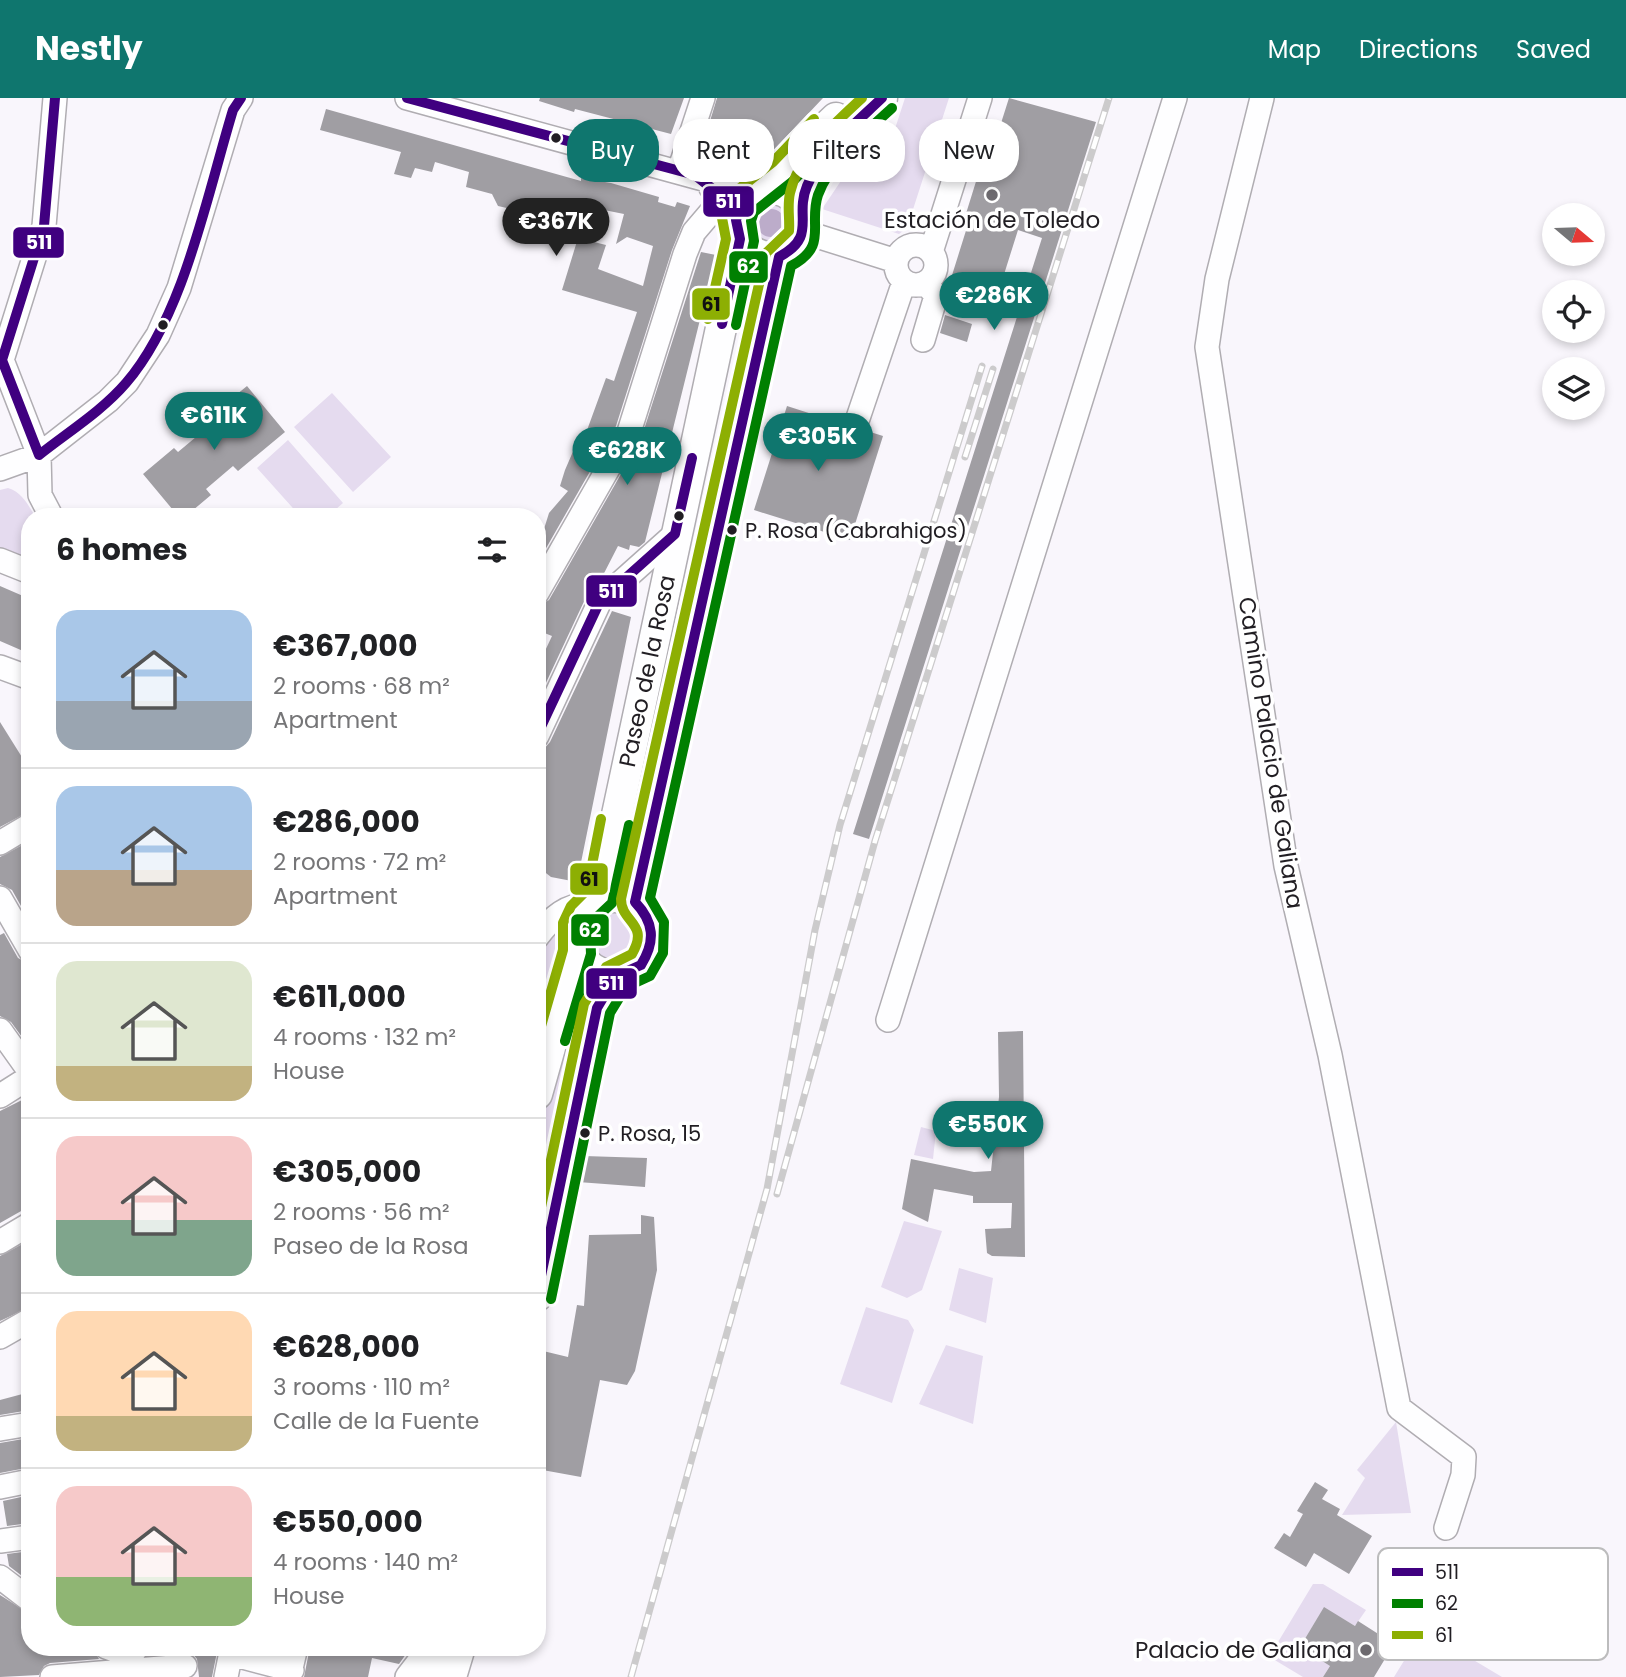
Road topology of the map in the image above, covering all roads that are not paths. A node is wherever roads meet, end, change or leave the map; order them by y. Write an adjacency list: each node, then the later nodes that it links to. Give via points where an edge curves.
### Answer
1 (55, 98): 21 (street, via 44,226 2,360)
2 (241, 98): 21 (street, via 233,110 179,288 158,335 127,382)
3 (407, 98): 11 (street)
4 (703, 98): 10 (street)
5 (856, 98): 14 (main road)
6 (882, 98): 15 (main road, via 813,173 804,192)
7 (980, 98): 16 (street)
8 (1175, 98): 40 (street)
9 (1262, 98): 55 (street, Camino Palacio de Galiana, via 1220,265 1207,347 1286,866 1332,1068 1399,1408 1464,1457)
10 (699, 119)
11 (673, 169)
12 (702, 182): 14 (street)
13 (702, 182): 14 (street)
14 (743, 206): 15 (main road, via 770,188 790,194); 17 (main road, via 756,254); 24 (main road, Paseo de la Rosa); 27 (street, via 694,232 629,432)
15 (803, 221): 17 (main road, via 796,247); 18 (street)
16 (931, 252): 18 (street, via 934,276); 18 (street, via 915,245 900,253)
17 (779, 257): 35 (main road, Paseo de la Rosa)
18 (909, 275): 19 (street, via 936,296); 20 (street)
19 (922, 340)
20 (858, 418)
21 (38, 456): 22 (street); 23 (street, via 40,495)
22 (0, 469)
23 (47, 508)
24 (676, 534): 30 (street, via 600,600); 34 (main road, Paseo de la Rosa)
25 (0, 560): 26 (street)
26 (21, 568)
27 (546, 577)
28 (0, 667): 29 (street)
29 (21, 675)
30 (546, 717)
31 (21, 830): 32 (street)
32 (0, 843)
33 (0, 898): 36 (street)
34 (596, 901): 35 (main road, via 618,897); 37 (street, via 570,906); 38 (main road, Paseo de la Rosa, via 578,919)
35 (635, 902): 39 (main road, via 646,912 654,939 641,965)
36 (15, 920)
37 (546, 925)
38 (577, 951): 39 (main road, via 597,972); 43 (main road, Paseo de la Rosa)
39 (616, 976): 48 (main road, via 597,1007)
40 (888, 1020)
41 (0, 1030): 42 (street)
42 (21, 1061)
43 (546, 1062)
44 (21, 1081): 45 (street)
45 (0, 1096)
46 (21, 1229): 47 (street)
47 (0, 1242)
48 (546, 1252)
49 (21, 1325): 50 (street)
50 (0, 1337)
51 (21, 1426): 52 (street)
52 (0, 1429)
53 (21, 1483): 54 (street)
54 (0, 1487)
55 (1446, 1528)
56 (21, 1538): 57 (street)
57 (0, 1541)
58 (0, 1577): 59 (street)
59 (21, 1593)
60 (231, 1656): 69 (street)
61 (247, 1656): 67 (street)
62 (294, 1656): 67 (street)
63 (424, 1656): 70 (street)
64 (430, 1656): 71 (main road)
65 (457, 1656): 72 (main road)
66 (184, 1663): 68 (street)
67 (291, 1674)
68 (52, 1677)
69 (226, 1677)
70 (407, 1677)
71 (426, 1677)
72 (451, 1677)

